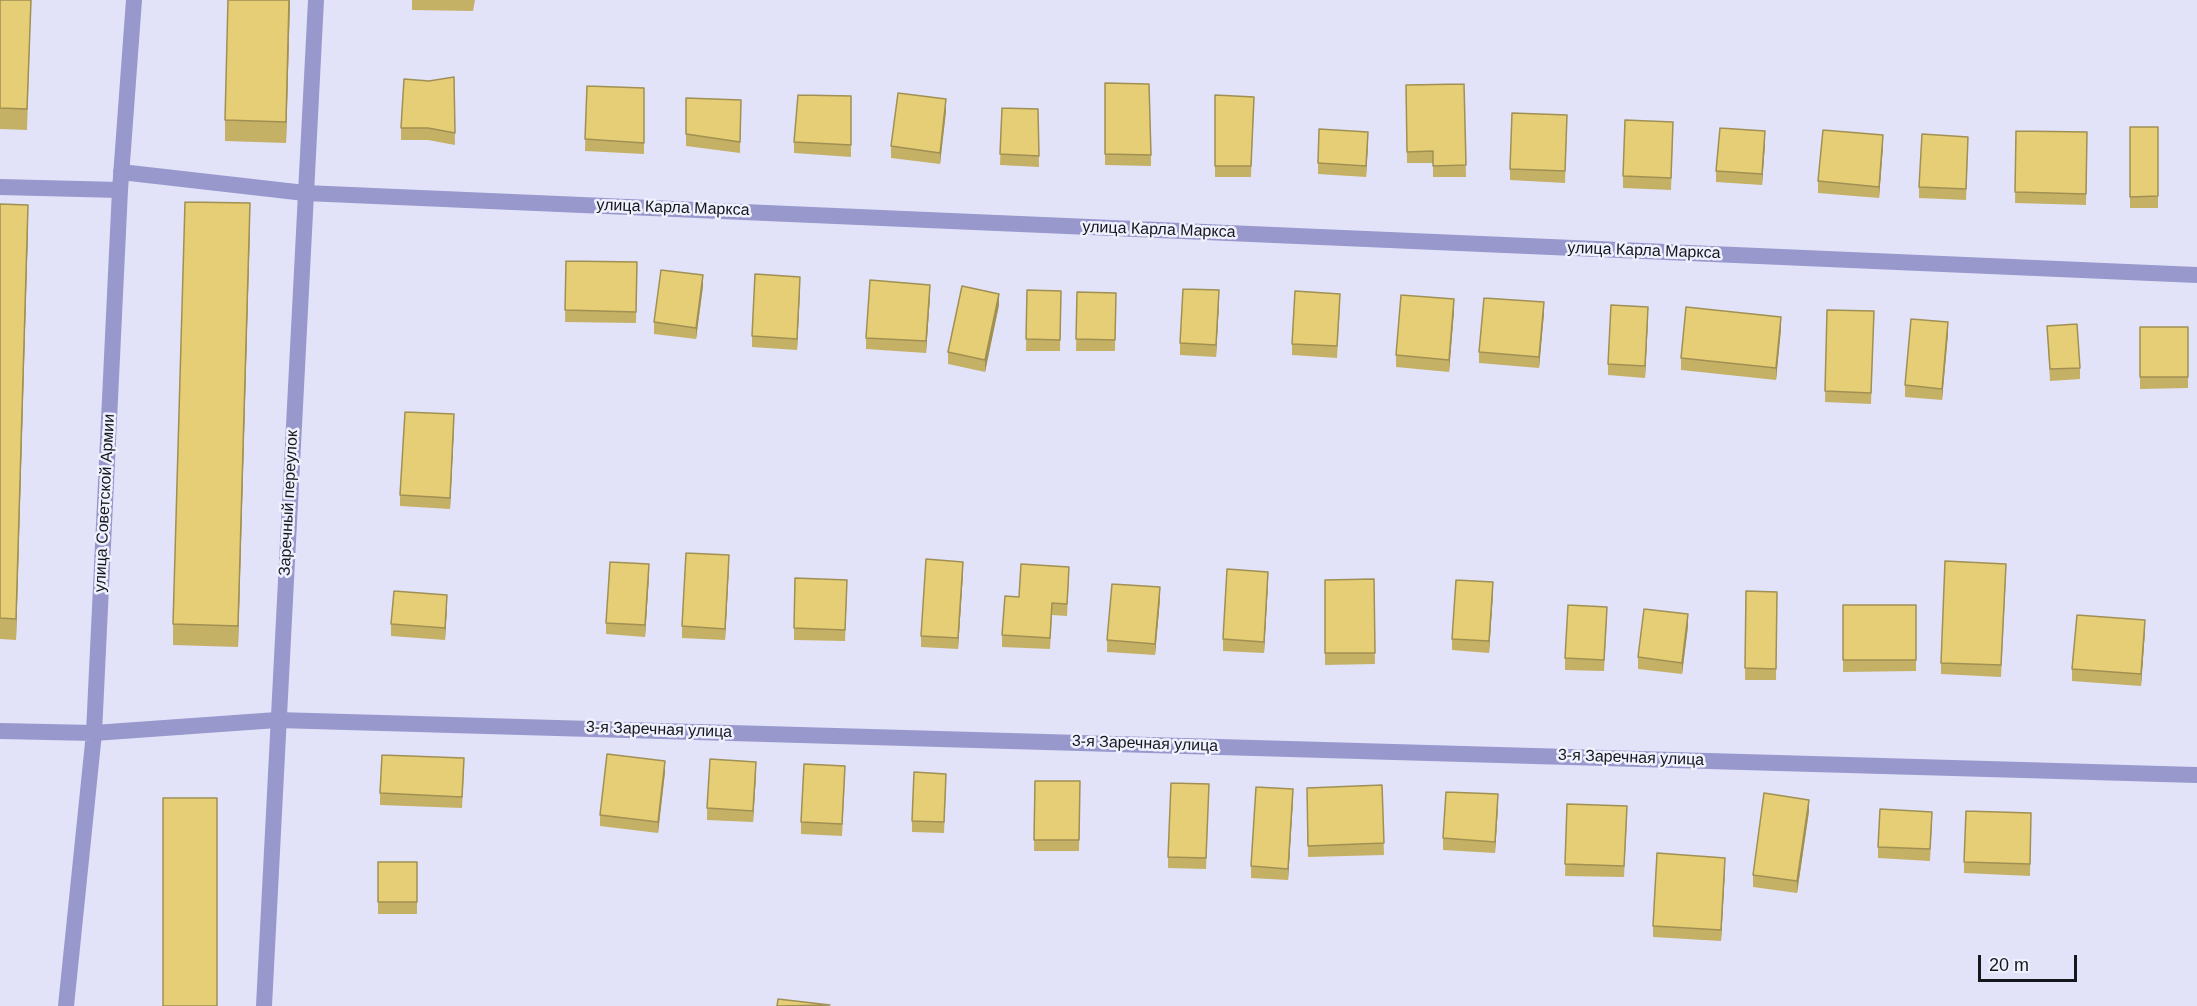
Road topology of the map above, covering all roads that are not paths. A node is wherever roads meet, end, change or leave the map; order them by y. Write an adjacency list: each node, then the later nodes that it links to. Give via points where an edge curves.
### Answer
1 (134, 0): 3 (street, улица Советской Армии)
2 (316, 0): 6 (street, Заречный переулок)
3 (121, 172): 5 (street, улица Советской Армии); 6 (street, улица Карла Маркса)
4 (0, 187): 5 (street)
5 (120, 190): 10 (street, улица Советской Армии)
6 (305, 192): 7 (street, улица Карла Маркса); 8 (street, Заречный переулок)
7 (2197, 274)
8 (278, 720): 10 (street, 3-я Заречная улица); 11 (street, 3-я Заречная улица); 13 (street, Заречный переулок)
9 (0, 731): 10 (street, 3-я Заречная улица)
10 (94, 733): 12 (street, улица Советской Армии)
11 (2197, 775)
12 (66, 1006)
13 (264, 1006)

